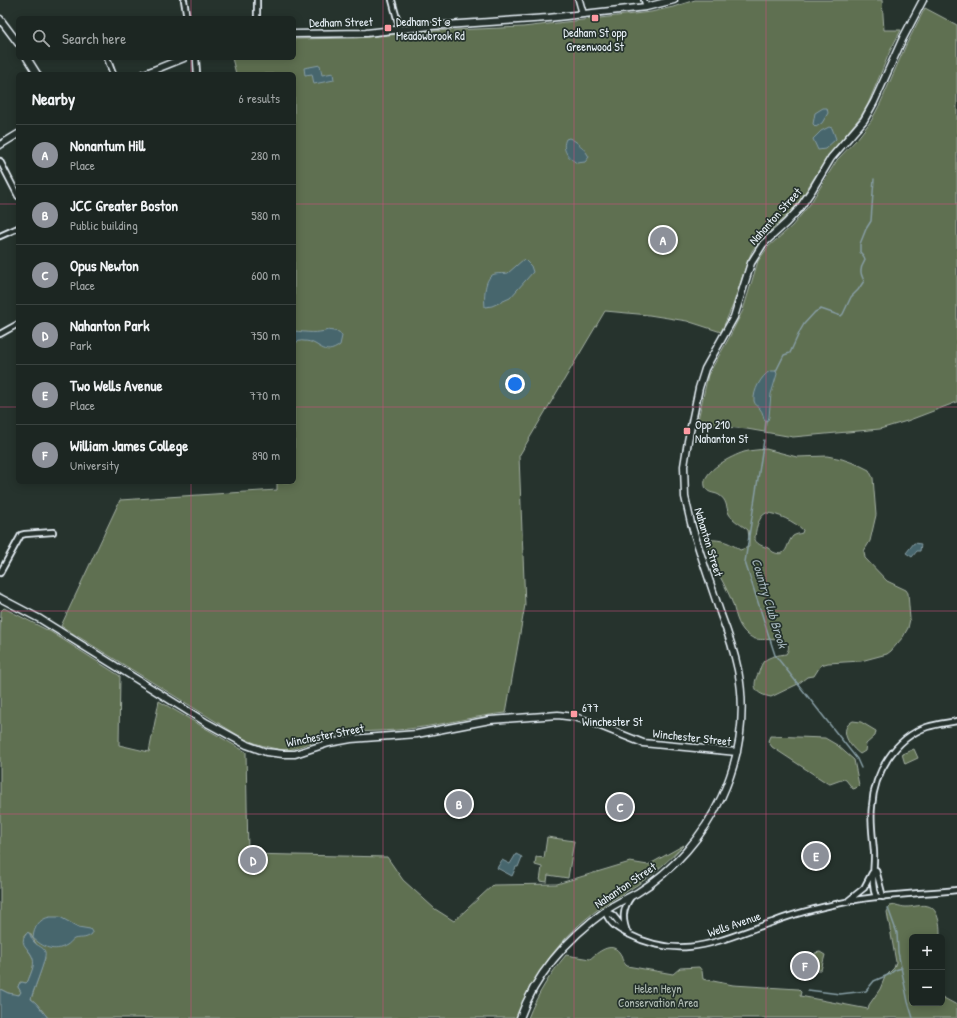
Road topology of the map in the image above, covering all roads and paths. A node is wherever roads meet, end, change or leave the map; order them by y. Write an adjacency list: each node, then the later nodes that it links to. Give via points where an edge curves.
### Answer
1 (184, 0): 10 (street)
2 (257, 0): 11 (street)
3 (392, 0): 13 (street)
4 (579, 0): 9 (main road)
5 (644, 0): 8 (street)
6 (674, 0): 8 (main road, Dedham Street)
7 (923, 0): 36 (main road, Nahanton Street, via 864,120 831,158 799,209 766,241 754,257 734,317 708,362 700,382 686,451 686,497 690,523 738,671 742,707)
8 (646, 7): 9 (main road, Dedham Street)
9 (583, 14): 13 (main road, Dedham Street)
10 (186, 16)
11 (257, 16)
12 (0, 19): 15 (main road)
13 (400, 30): 14 (main road, Dedham Street)
14 (296, 34)
15 (16, 40)
16 (28, 60): 20 (main road)
17 (108, 60): 21 (street)
18 (180, 60): 22 (main road)
19 (196, 60): 23 (street)
20 (36, 72)
21 (112, 72)
22 (158, 72)
23 (197, 72)
24 (16, 135): 25 (main road)
25 (0, 145)
26 (0, 161): 27 (street)
27 (16, 192)
28 (16, 229): 29 (street)
29 (0, 236)
30 (16, 325): 31 (street)
31 (0, 334)
32 (53, 532): 33 (street, via 21,535)
33 (0, 573)
34 (0, 598): 36 (main road, Winchester Street, via 40,619 213,726 247,745 266,752 295,754 351,738 417,734 490,720 558,715 588,720 644,743)
35 (957, 721): 37 (street, Wells Avenue, via 926,728 909,736 896,747 886,761 875,787 872,806)
36 (737, 752): 39 (main road, Nahanton Street, via 724,792 699,835 667,870)
37 (875, 866): 40 (street, Wells Avenue, via 873,887); 41 (street, Wells Avenue); 42 (street, Wells Avenue, via 864,888)
38 (957, 890): 41 (street, Wells Avenue)
39 (632, 895): 43 (main road, Nahanton Street); 44 (street, via 623,915)
40 (876, 897): 41 (street, Wells Avenue); 42 (street, Wells Avenue)
41 (883, 897)
42 (846, 902): 44 (street, Wells Avenue, via 797,913 698,946 662,946)
43 (605, 912): 44 (street, Wells Avenue, via 614,916); 45 (main road, Nahanton Street, via 574,937 549,964 531,992)
44 (628, 934)
45 (520, 1018)

